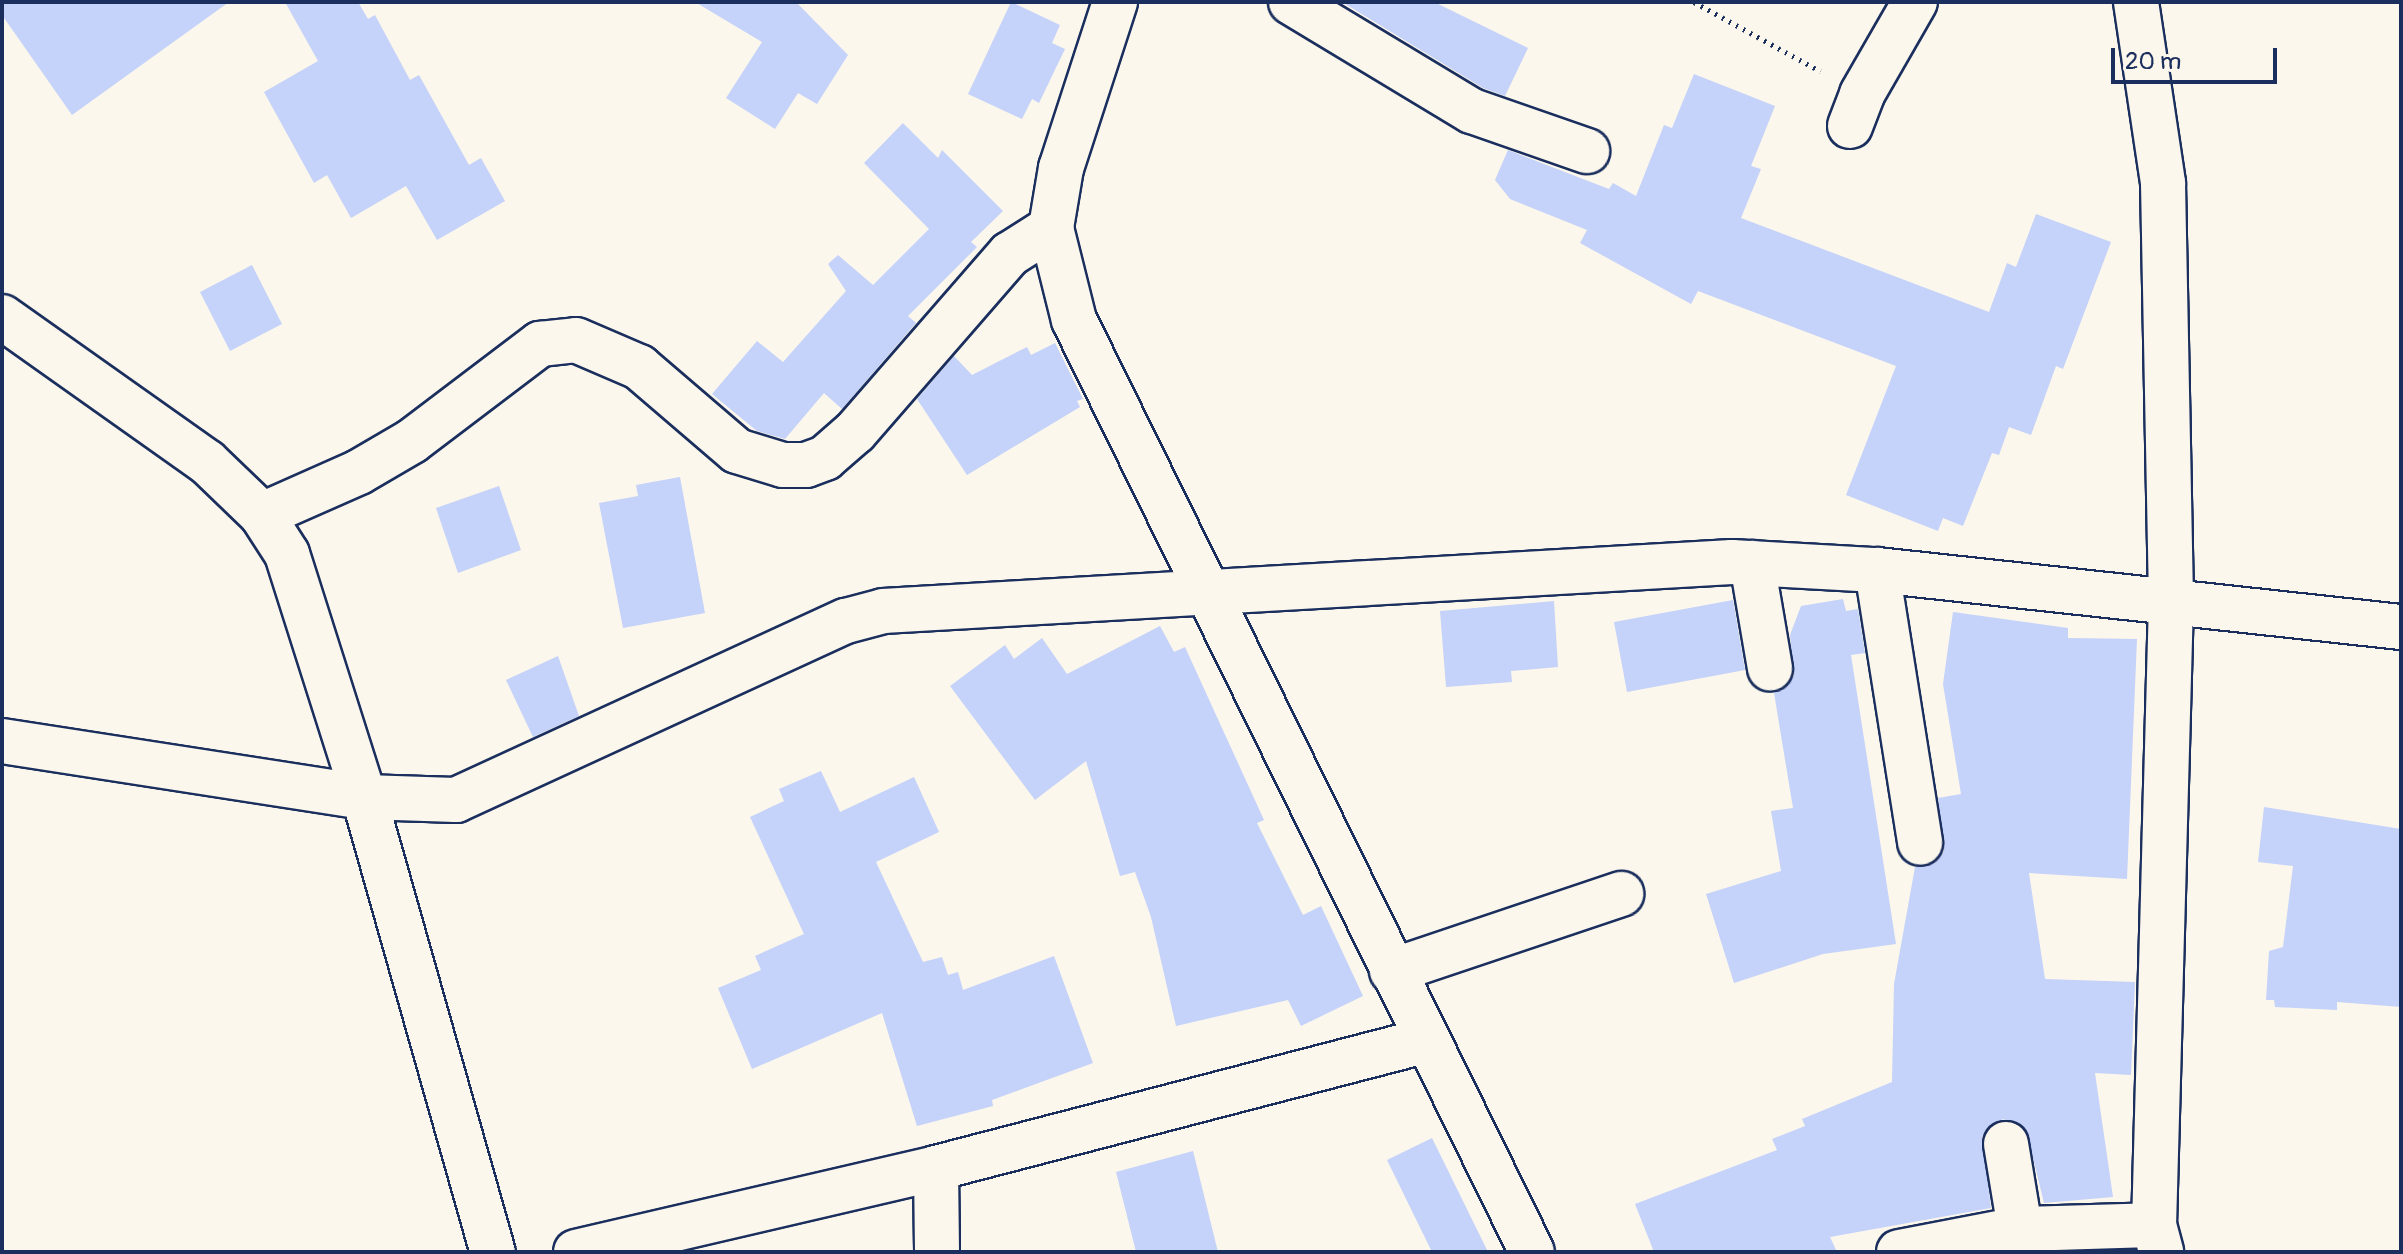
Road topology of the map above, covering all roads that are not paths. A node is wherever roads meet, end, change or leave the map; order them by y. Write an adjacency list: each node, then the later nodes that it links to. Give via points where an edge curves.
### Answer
1 (1115, 2): 7 (street, via 1061,168)
2 (1291, 2): 6 (street, via 1472,111)
3 (1915, 2): 5 (street)
4 (2136, 2): 13 (street, via 2163,183)
5 (1856, 110)
6 (1587, 151)
7 (1051, 228): 9 (street, via 1010,254 855,432 825,458 806,465 783,465 737,451 639,367 576,340 540,344 412,441 359,472); 12 (street, via 1074,320)
8 (2, 317): 9 (street, via 207,462)
9 (262, 515): 17 (street, via 287,554)
10 (1752, 563): 11 (street); 12 (street); 15 (street)
11 (1877, 570): 13 (street); 18 (street)
12 (1211, 591): 17 (street, via 883,611 846,621 456,800); 20 (street)
13 (2171, 602): 14 (street); 25 (street)
14 (2401, 627)
15 (1770, 668)
16 (2, 741): 17 (street)
17 (364, 797): 26 (street)
18 (1920, 843)
19 (1621, 894): 20 (street)
20 (1392, 971): 21 (street)
21 (1424, 1041): 23 (street); 29 (street)
22 (2006, 1144): 24 (street)
23 (936, 1168): 27 (street); 28 (street)
24 (2020, 1229): 25 (street); 30 (street)
25 (2157, 1238)
26 (493, 1252)
27 (576, 1252)
28 (937, 1252)
29 (1532, 1252)
30 (1899, 1252)

